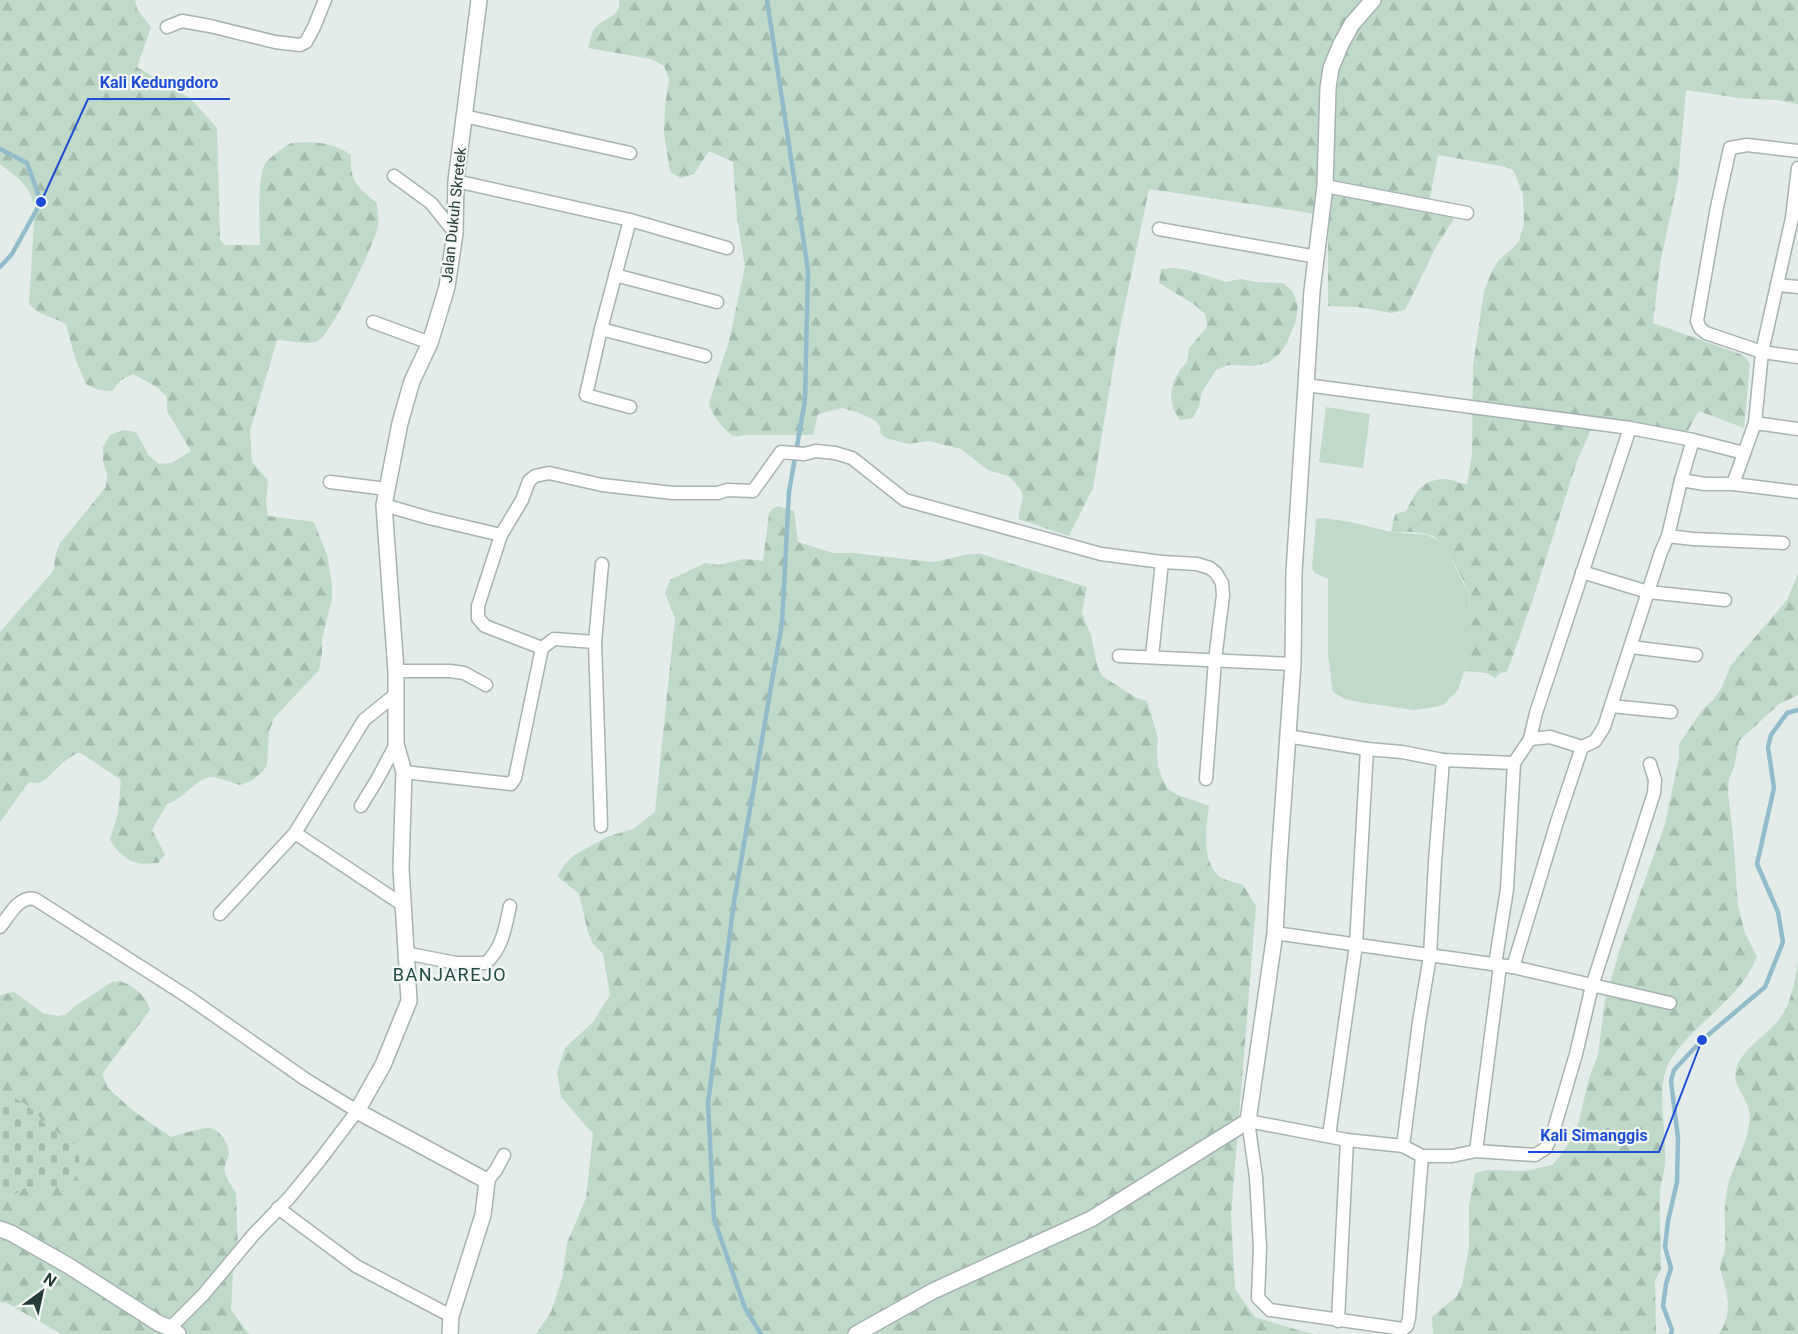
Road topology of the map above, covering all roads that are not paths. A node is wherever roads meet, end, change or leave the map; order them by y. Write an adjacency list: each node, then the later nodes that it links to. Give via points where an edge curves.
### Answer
1 (325, 0): 4 (street, via 306,42 300,45 183,21)
2 (479, 0): 5 (street, Jalan Dukuh Skretek)
3 (1373, 0): 11 (street, via 1352,24 1331,68)
4 (167, 27)
5 (464, 116): 7 (street); 10 (street, Jalan Dukuh Skretek)
6 (1798, 152): 26 (street, via 1747,145 1730,148 1717,207 1697,321 1706,333)
7 (630, 153)
8 (1798, 168): 13 (street)
9 (394, 176): 16 (street, via 431,203)
10 (456, 181): 14 (street); 16 (street, Jalan Dukuh Skretek)
11 (1325, 186): 12 (street); 18 (street)
12 (1467, 213)
13 (1795, 218): 20 (street)
14 (630, 220): 17 (street); 19 (street)
15 (1159, 229): 18 (street)
16 (455, 233): 25 (street, Jalan Dukuh Skretek, via 447,287)
17 (727, 248)
18 (1317, 257): 29 (street)
19 (615, 275): 22 (street); 24 (street)
20 (1777, 285): 21 (street); 26 (street)
21 (1798, 287)
22 (717, 302)
23 (373, 322): 25 (street)
24 (601, 329): 27 (street); 30 (street, via 586,395)
25 (429, 343): 40 (street, Jalan Dukuh Skretek, via 412,381)
26 (1762, 352): 28 (street); 31 (street)
27 (705, 356)
28 (1798, 357)
29 (1306, 385): 32 (street); 56 (street, via 1294,572)
30 (630, 407)
31 (1755, 423): 33 (street); 35 (street)
32 (1629, 428): 34 (street); 46 (street)
33 (1798, 429)
34 (1693, 440): 35 (street); 36 (street)
35 (1744, 453): 38 (street)
36 (1681, 480): 38 (street); 42 (street)
37 (330, 482): 40 (street)
38 (1733, 484): 39 (street)
39 (1798, 492)
40 (385, 497): 41 (street, via 429,518); 57 (street, Jalan Dukuh Skretek)
41 (501, 535): 44 (street, via 535,476 549,473 602,485 673,493 753,491 781,452 816,451 852,458 905,500 1101,554); 51 (street, via 477,606 478,618 484,626)
42 (1668, 536): 43 (street); 47 (street)
43 (1783, 543)
44 (1162, 562): 54 (street); 55 (street, via 1210,568 1222,583)
45 (602, 564): 49 (street)
46 (1582, 572): 47 (street); 63 (street)
47 (1648, 592): 48 (street); 50 (street)
48 (1725, 600)
49 (596, 642): 51 (street, via 554,639); 73 (street)
50 (1631, 647): 52 (street); 60 (street)
51 (542, 648): 70 (street, via 511,784)
52 (1696, 655)
53 (1119, 656): 54 (street)
54 (1152, 656): 55 (street)
55 (1215, 660): 56 (street); 71 (street)
56 (1293, 664): 62 (street)
57 (396, 671): 58 (street, via 464,673); 59 (street, Jalan Dukuh Skretek)
58 (486, 685)
59 (396, 694): 64 (street, Jalan Dukuh Skretek); 74 (street, via 364,720)
60 (1611, 706): 61 (street); 65 (street, via 1596,741)
61 (1671, 711)
62 (1287, 736): 66 (street); 79 (street)
63 (1530, 739): 65 (street, via 1550,737); 68 (street)
64 (396, 744): 70 (street, Jalan Dukuh Skretek); 72 (street)
65 (1582, 747): 84 (street)
66 (1367, 749): 67 (street); 80 (street)
67 (1443, 760): 68 (street); 82 (street)
68 (1514, 763): 83 (street)
69 (1650, 764): 85 (street, via 1654,793)
70 (404, 772): 75 (street, Jalan Dukuh Skretek)
71 (1206, 779)
72 (361, 806)
73 (601, 826)
74 (295, 833): 75 (street); 77 (street)
75 (403, 905): 81 (street, Jalan Dukuh Skretek)
76 (510, 906): 81 (street, via 502,940 486,963 456,963)
77 (220, 914)
78 (0, 927): 87 (street, via 21,901 35,899)
79 (1275, 933): 80 (street); 88 (street)
80 (1356, 945): 82 (street); 89 (street)
81 (405, 953): 87 (street, Jalan Dukuh Skretek, via 409,1001 383,1065)
82 (1430, 956): 83 (street); 91 (street)
83 (1498, 965): 84 (street); 92 (street)
84 (1513, 967): 85 (street)
85 (1592, 986): 86 (street); 92 (street, via 1576,1054 1546,1148 1535,1155)
86 (1670, 1003)
87 (357, 1111): 95 (street); 96 (street)
88 (1248, 1121): 89 (street); 99 (street, via 1256,1177 1258,1298 1270,1310); 102 (street, via 1091,1220 933,1291)
89 (1329, 1136): 90 (street)
90 (1347, 1140): 91 (street); 99 (street)
91 (1403, 1146): 94 (street)
92 (1476, 1151): 94 (street)
93 (504, 1155): 95 (street)
94 (1422, 1156): 99 (street, via 1407,1326 1403,1329)
95 (487, 1181): 98 (street, via 483,1215)
96 (278, 1208): 98 (street, via 356,1266); 100 (street)
97 (0, 1229): 100 (street)
98 (452, 1316): 101 (street)
99 (1338, 1321)
100 (174, 1331)
101 (450, 1334)
102 (856, 1334)

